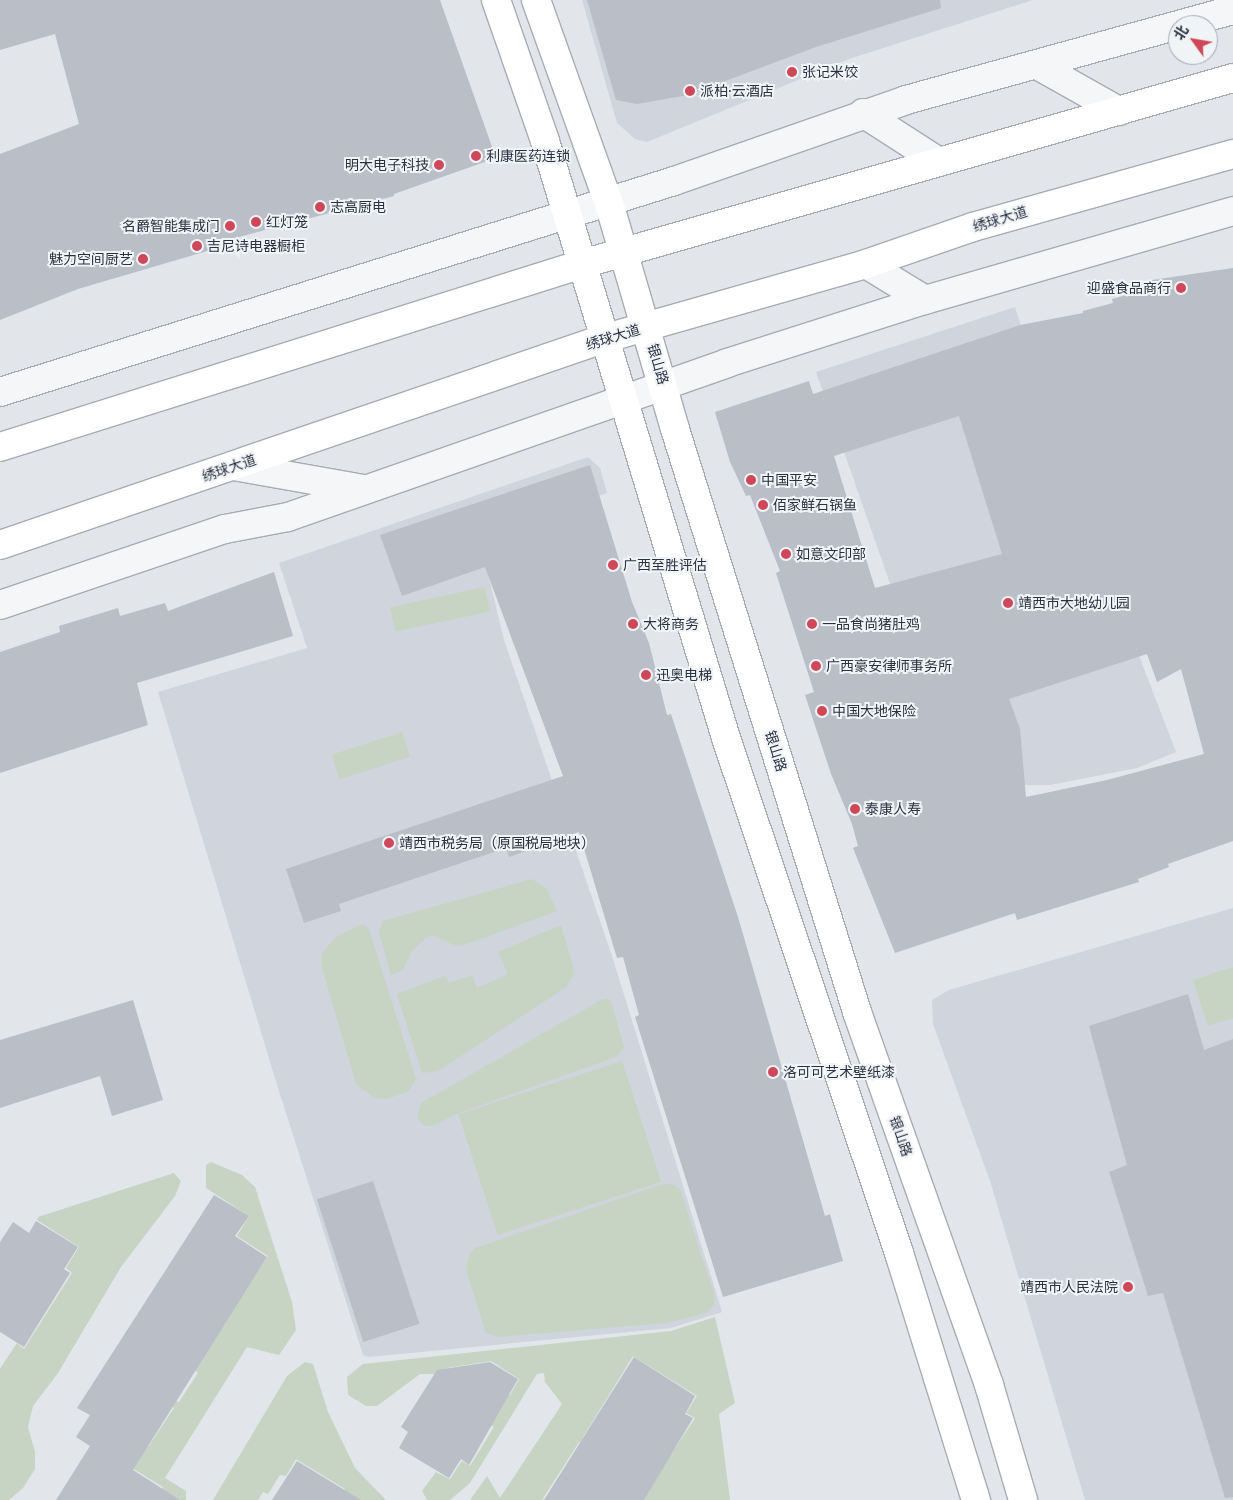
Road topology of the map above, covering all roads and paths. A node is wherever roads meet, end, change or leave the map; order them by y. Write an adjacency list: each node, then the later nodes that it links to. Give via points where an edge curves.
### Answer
1 (496, 0): 12 (main road, via 545,141)
2 (536, 0): 10 (main road, 银山路)
3 (1233, 10): 4 (street)
4 (1037, 64): 6 (street); 7 (street)
5 (1233, 78): 6 (main road)
6 (1119, 111): 9 (main road)
7 (863, 113): 9 (street); 10 (street, via 674,181)
8 (1233, 154): 15 (main road, 绣球大道, via 982,224)
9 (939, 162): 13 (main road)
10 (606, 200): 12 (street); 13 (main road, 银山路)
11 (1233, 212): 16 (street)
12 (565, 214): 14 (main road); 20 (street)
13 (622, 253): 14 (main road); 17 (main road, 银山路)
14 (582, 264): 18 (main road); 22 (main road)
15 (866, 264): 16 (street); 17 (main road, 绣球大道)
16 (925, 300): 19 (street)
17 (647, 326): 18 (main road, 绣球大道); 19 (main road, 银山路)
18 (603, 339): 21 (main road); 23 (main road, 绣球大道)
19 (665, 386): 21 (street); 28 (main road, 银山路, via 857,1012 989,1385)
20 (0, 392)
21 (621, 401): 24 (street); 27 (main road, via 639,446 726,738 900,1253)
22 (0, 448)
23 (233, 466): 24 (street); 25 (main road, 绣球大道)
24 (366, 490): 26 (street, via 288,517 225,529)
25 (0, 545)
26 (0, 606)
27 (976, 1500)
28 (1024, 1500)

